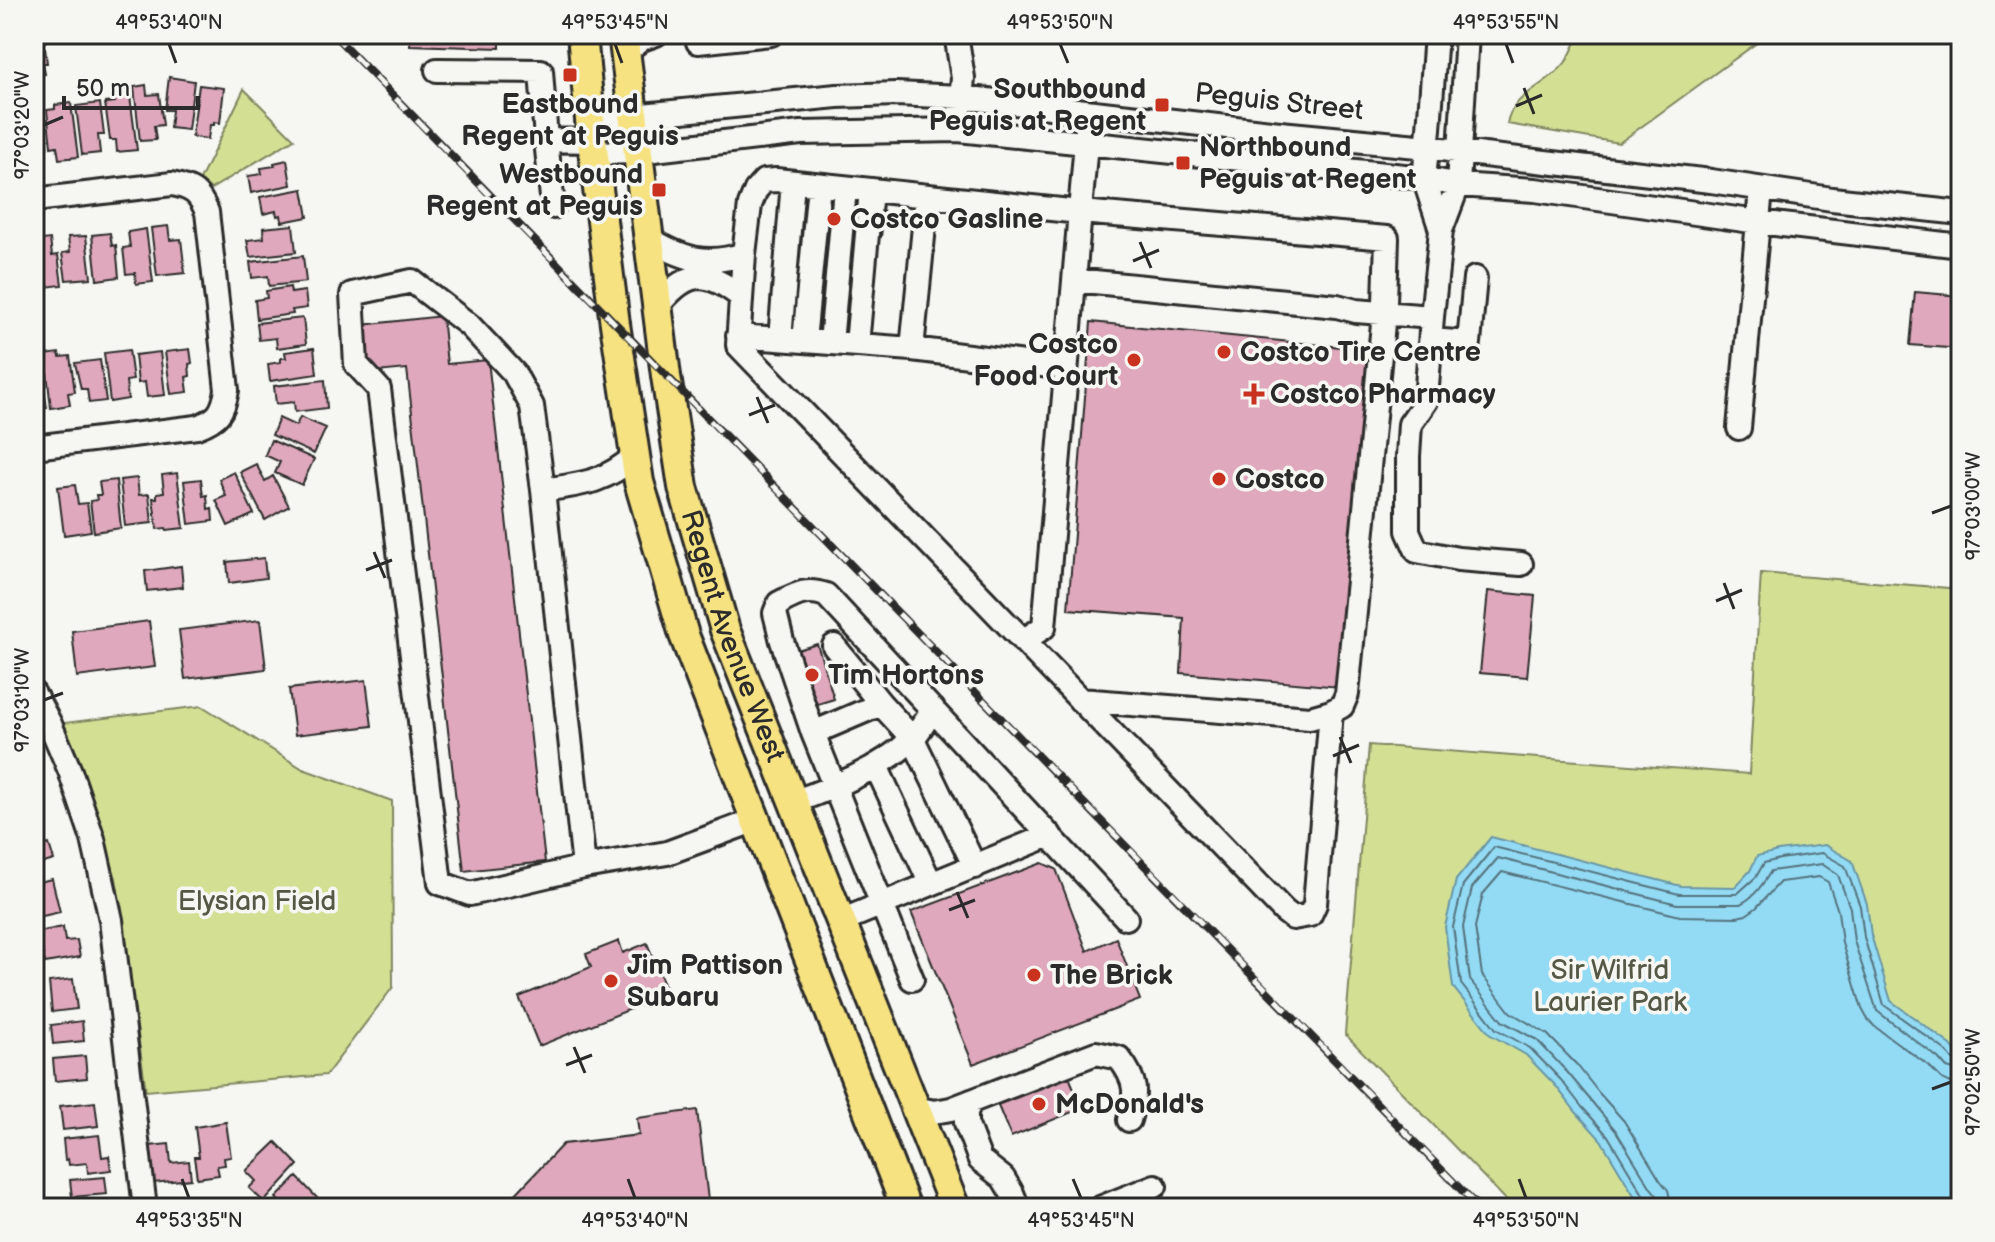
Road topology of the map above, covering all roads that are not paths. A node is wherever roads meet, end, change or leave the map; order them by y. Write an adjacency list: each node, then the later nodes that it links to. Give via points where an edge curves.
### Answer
1 (582, 34): 14 (main road, Regent Avenue West)
2 (656, 34): 8 (street)
3 (697, 34): 4 (street, via 698,42)
4 (771, 34)
5 (956, 34): 10 (street)
6 (1436, 34): 17 (street)
7 (1467, 34): 19 (street)
8 (624, 43): 12 (main road, Regent Avenue West)
9 (437, 70): 15 (street, via 541,71)
10 (961, 97): 11 (street, Peguis Street); 12 (street, Peguis Street, via 837,96); 13 (street)
11 (1089, 111): 16 (street); 17 (street, Peguis Street)
12 (632, 115): 14 (street, Peguis Street); 18 (main road, Regent Avenue West)
13 (958, 130): 16 (street); 18 (street, via 801,133)
14 (592, 138): 15 (street); 18 (street); 47 (main road, Regent Avenue West)
15 (546, 140): 26 (street)
16 (1086, 143): 20 (street); 27 (street)
17 (1428, 147): 19 (street, Peguis Street); 20 (street)
18 (637, 152): 31 (main road, Regent Avenue West)
19 (1460, 152): 21 (street); 23 (street, Peguis Street)
20 (1424, 178): 21 (street); 30 (street)
21 (1458, 185): 29 (street, via 1535,190); 30 (street)
22 (837, 187): 24 (street); 33 (street, via 764,181 750,205); 42 (street); 42 (street); 42 (street)
23 (1761, 189): 28 (street, Peguis Street); 29 (street)
24 (927, 196): 27 (street); 43 (street)
25 (34, 200): 46 (street, via 172,184 200,196 207,212 227,390 214,421 197,427)
26 (553, 207)
27 (1080, 212): 35 (street); 38 (street, via 1387,238)
28 (1961, 213)
29 (1758, 222): 32 (street); 45 (street)
30 (1441, 230): 39 (street)
31 (648, 238): 33 (street, via 692,259 727,260); 37 (main road, Regent Avenue West)
32 (1961, 246)
33 (744, 254): 36 (street)
34 (1475, 278): 41 (street, via 1469,343)
35 (1074, 280): 38 (street); 44 (street)
36 (740, 296): 37 (street, via 727,285 696,277 682,281); 40 (street)
37 (657, 307): 61 (main road, Regent Avenue West, via 683,487 725,630)
38 (1384, 314): 39 (street); 56 (street, via 1347,694 1342,706)
39 (1432, 317): 41 (street)
40 (738, 336): 42 (street); 50 (street, via 738,345)
41 (1431, 340): 49 (street, via 1426,401 1410,424 1408,531 1417,551)
42 (823, 342): 43 (street)
43 (912, 349): 44 (street)
44 (1066, 368): 50 (street, via 1044,627)
45 (1739, 428)
46 (34, 447)
47 (635, 456): 48 (street, via 618,471 588,483); 62 (main road, Regent Avenue West, via 684,635)
48 (543, 490): 64 (street); 64 (street, via 532,406 514,373 469,325 412,281 352,294 356,364 379,389 440,883 470,894)
49 (1521, 564)
50 (1023, 641): 53 (street)
51 (834, 646): 54 (street)
52 (34, 694): 75 (street, via 93,839 111,920)
53 (1080, 700): 56 (street, via 1310,718); 56 (street, via 1293,918 1310,915 1315,904)
54 (881, 704): 57 (street); 58 (street)
55 (933, 709): 57 (street, via 826,595 814,590 779,603 775,613); 58 (street); 63 (street)
56 (1331, 712)
57 (813, 733): 60 (street)
58 (913, 739): 59 (street); 65 (street)
59 (876, 766): 60 (street); 66 (street)
60 (835, 784): 61 (street); 67 (street)
61 (793, 802): 62 (main road); 69 (main road, Regent Avenue West)
62 (756, 820): 64 (street, via 667,853); 76 (main road, Regent Avenue West)
63 (1050, 835): 65 (street); 68 (street)
64 (584, 867)
65 (975, 867): 66 (street)
66 (931, 884): 67 (street)
67 (881, 905): 69 (street); 70 (street)
68 (1126, 918)
69 (841, 921): 72 (main road, Regent Avenue West)
70 (912, 979)
71 (971, 1101): 72 (street, via 934,1112); 73 (street, via 1096,1053 1119,1058 1132,1078); 78 (street, via 966,1123 980,1160 1003,1178)
72 (915, 1108): 77 (main road, Regent Avenue West)
73 (1129, 1120)
74 (1155, 1186): 79 (street)
75 (145, 1208)
76 (906, 1208)
77 (955, 1208)
78 (1018, 1208)
79 (1100, 1208)

